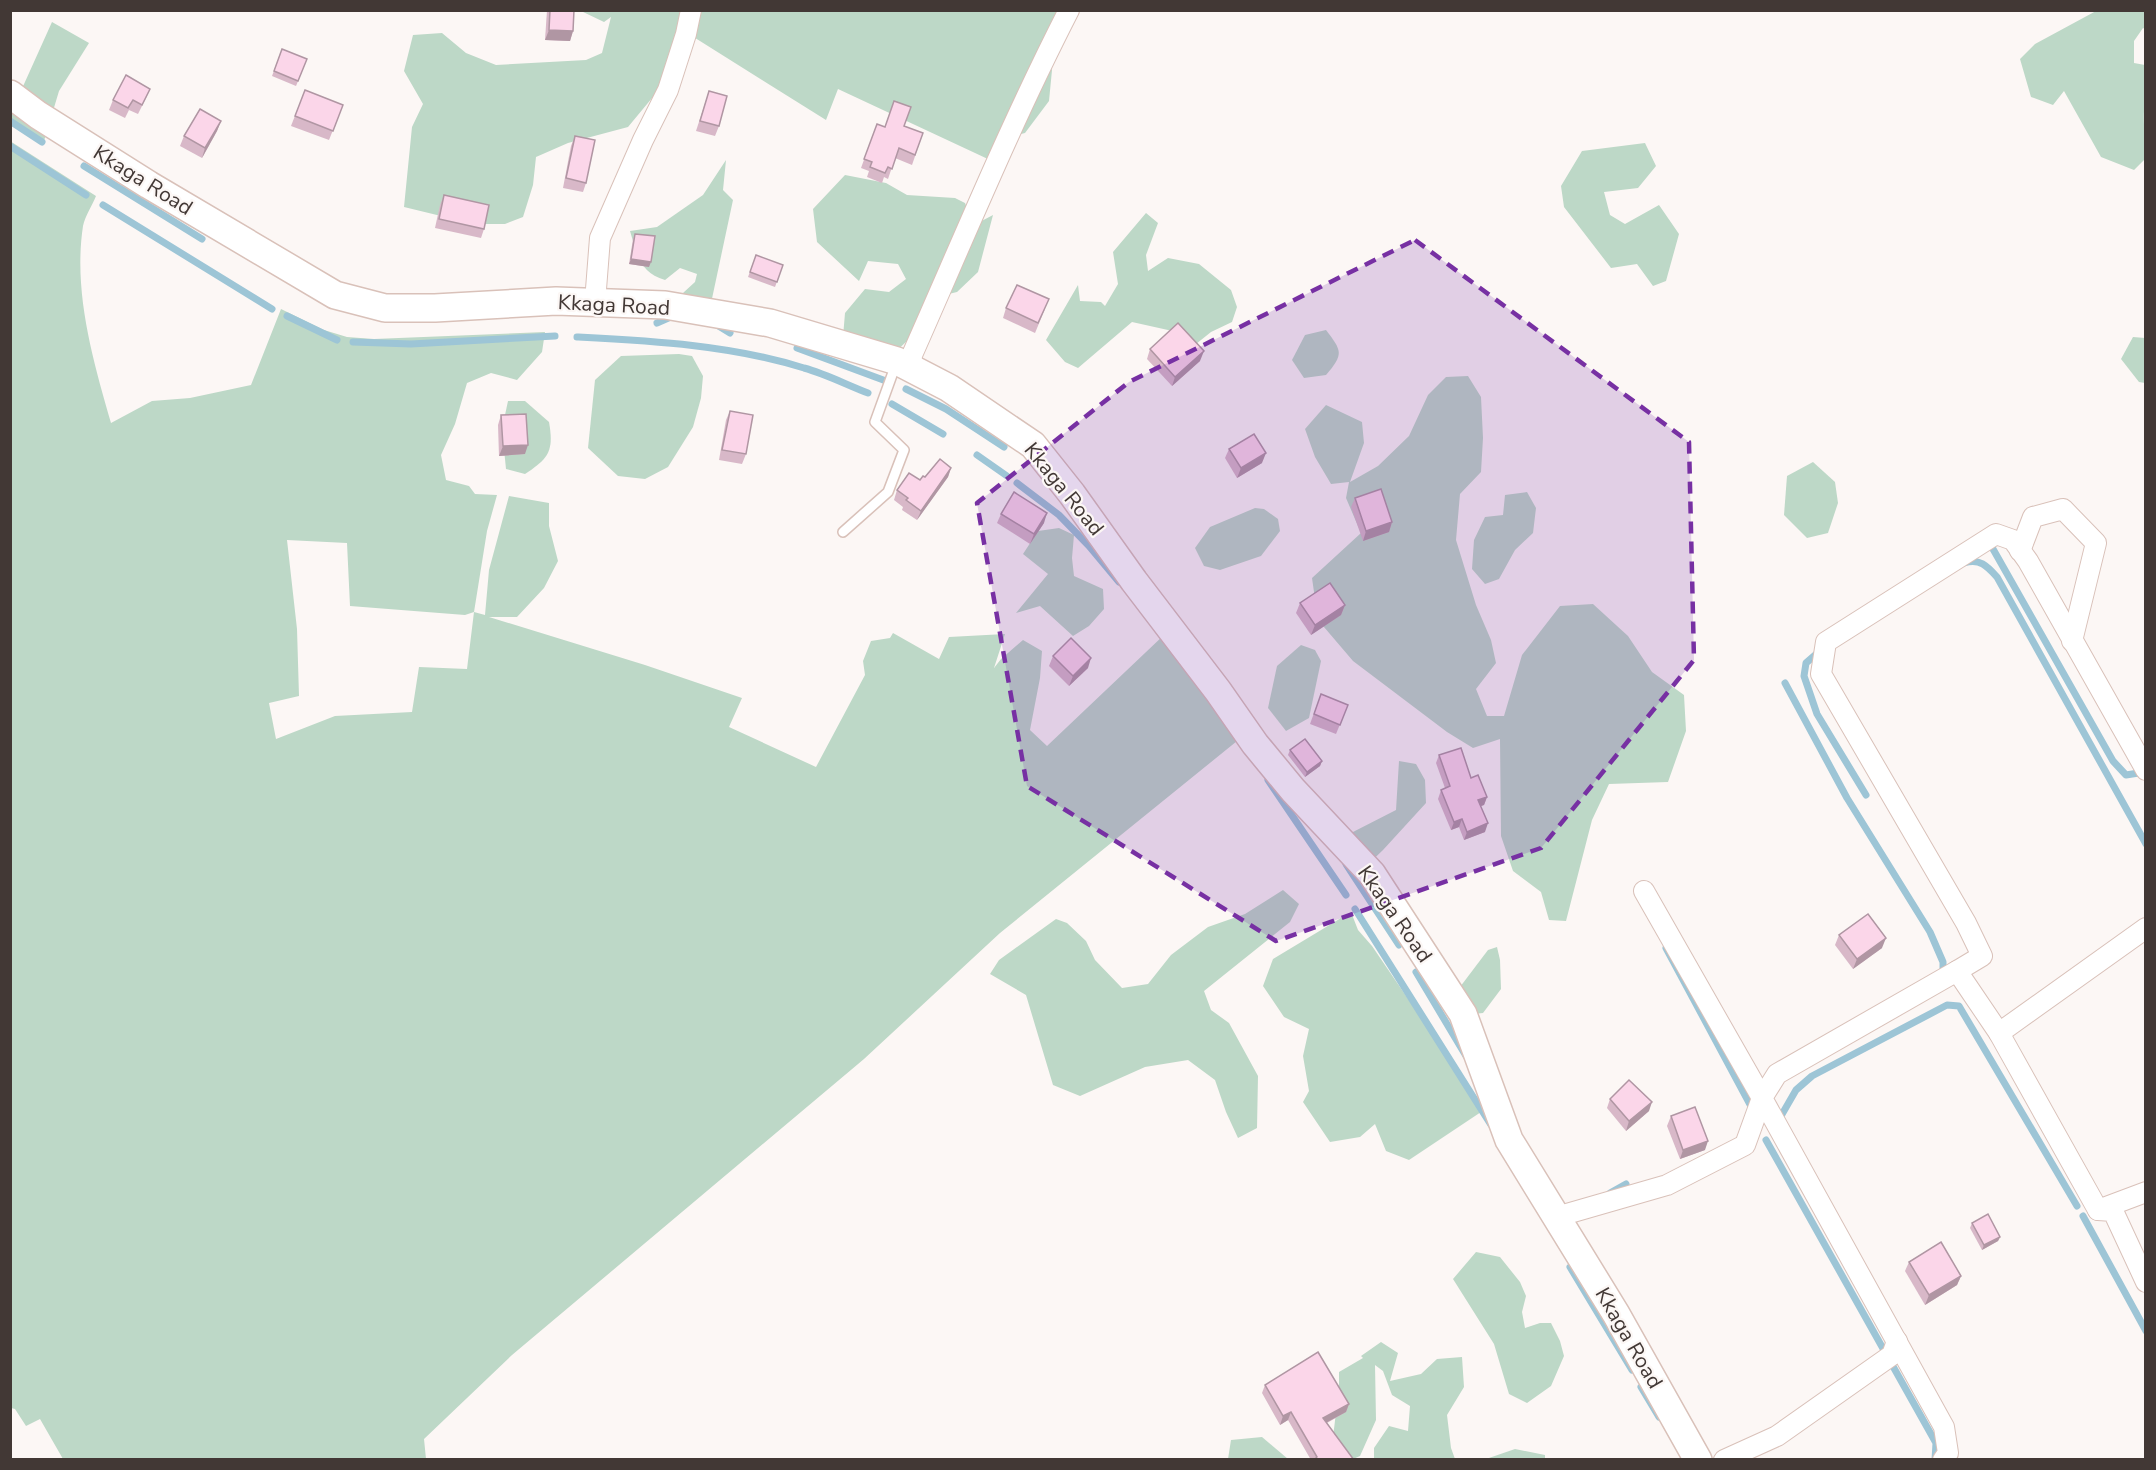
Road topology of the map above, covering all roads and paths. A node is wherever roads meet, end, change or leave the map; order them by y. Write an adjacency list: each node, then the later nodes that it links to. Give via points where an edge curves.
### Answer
1 (691, 10): 4 (street, via 668,90 600,238)
2 (1069, 10): 5 (street, via 1039,68 912,356)
3 (10, 94): 4 (street, Kkaga Road, via 149,185 335,295 385,308 556,300)
4 (595, 302): 5 (street, Kkaga Road, via 665,306 770,323)
5 (904, 365): 6 (lane, via 875,422 904,450 888,492); 17 (street, Kkaga Road, via 969,400 1033,445 1255,744 1372,874 1463,1014 1509,1140)
6 (843, 532)
7 (2020, 551): 8 (street); 8 (street, via 2033,517 2063,509 2096,543); 12 (street, via 2013,540 1996,534 1826,642 1824,652 1821,674 1982,956)
8 (2072, 641): 9 (street)
9 (2144, 766)
10 (1644, 891): 14 (street)
11 (2145, 928): 13 (street)
12 (1958, 971): 13 (street); 14 (street, via 1777,1074)
13 (1999, 1033): 16 (street)
14 (1762, 1098): 17 (street, via 1745,1145 1667,1185); 19 (street)
15 (2145, 1191): 16 (street)
16 (2097, 1210): 18 (street, via 2113,1211)
17 (1556, 1217): 20 (street, Kkaga Road)
18 (2145, 1282)
19 (1897, 1341): 21 (street, via 1892,1355 1777,1436); 22 (street, via 1944,1427 1948,1453)
20 (1698, 1460)
21 (1724, 1460)
22 (1943, 1460)

